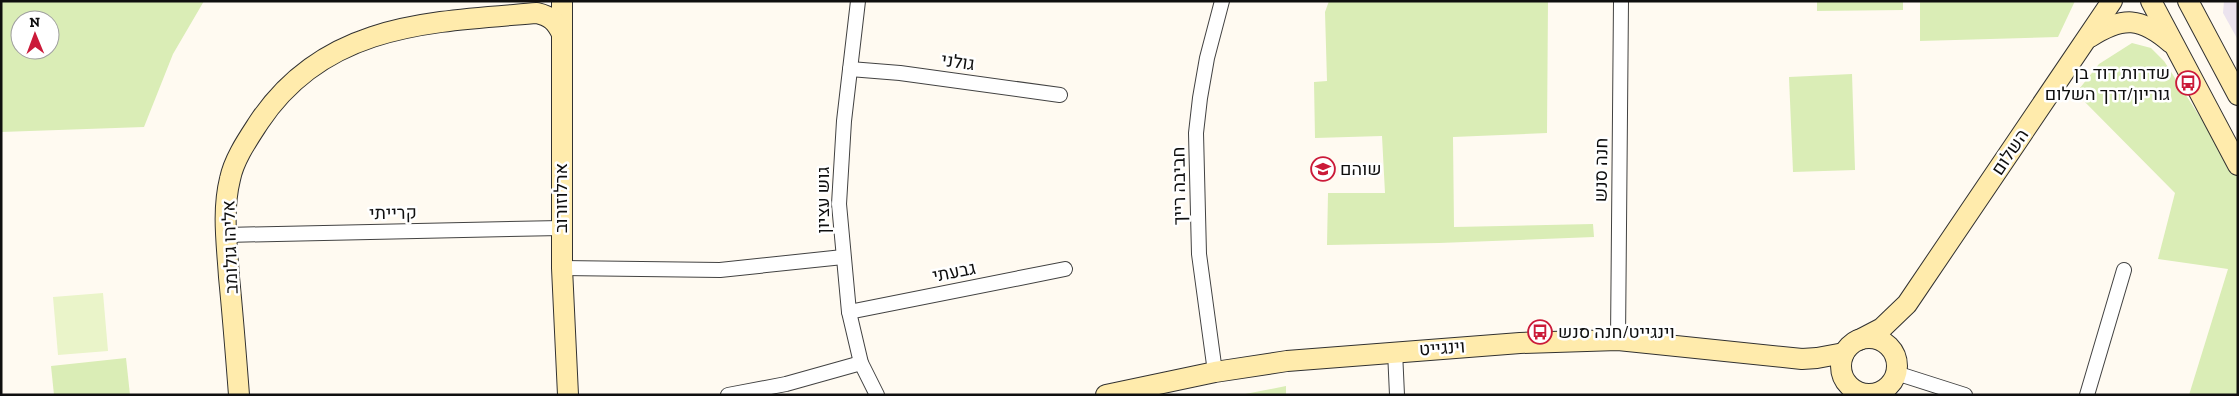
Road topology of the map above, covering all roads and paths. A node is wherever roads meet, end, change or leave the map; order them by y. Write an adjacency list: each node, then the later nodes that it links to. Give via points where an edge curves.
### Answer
1 (554, 1): 11 (street)
2 (562, 1): 13 (street, ארלוזורוב)
3 (858, 1): 16 (street, גוש עציון)
4 (1222, 1): 34 (street, חביבה רייך, via 1207,58 1196,134 1199,254)
5 (1621, 1): 28 (street, חנה סנש)
6 (2098, 1): 14 (street)
7 (2112, 1): 14 (street, השלום)
8 (2151, 1): 15 (street)
9 (2188, 1): 12 (street)
10 (2198, 1): 12 (street)
11 (537, 12): 13 (street, via 556,22); 21 (street, אליהו גולומב, via 455,20 385,32 330,55 297,78 272,102 239,157 230,178)
12 (2201, 24): 18 (street)
13 (562, 34): 20 (street, ארלוזורוב)
14 (2089, 34): 15 (street, via 2125,21 2142,23); 26 (street, השלום)
15 (2177, 48): 19 (street)
16 (850, 68): 17 (street, גולני); 22 (street, גוש עציון, via 839,204)
17 (1060, 95)
18 (2238, 95)
19 (2238, 165)
20 (561, 228): 21 (street, קרייתי); 23 (street, ארלוזורוב)
21 (226, 235): 37 (street, אליהו גולומב)
22 (843, 256): 23 (street, via 720,270); 27 (street, גוש עציון)
23 (562, 268): 38 (street, ארלוזורוב)
24 (1065, 269): 27 (street, גבעתי)
25 (2124, 270): 44 (street)
26 (1907, 304): 29 (street, השלום, via 1882,328); 33 (street, השלום, via 1899,326)
27 (850, 312): 32 (street, גוש עציון)
28 (1618, 340): 30 (street, וינגייט); 31 (street, וינגייט)
29 (1852, 346): 31 (street, וינגייט, via 1817,358); 33 (street, via 1875,339 1890,347); 35 (street, via 1841,361)
30 (1396, 351): 34 (street, וינגייט, via 1287,361); 42 (street)
31 (1782, 358): 35 (street, וינגייט, via 1823,369)
32 (861, 363): 39 (street, via 786,384); 40 (street, גוש עציון)
33 (1895, 363): 36 (street, via 1893,380); 43 (street)
34 (1215, 372): 41 (street, וינגייט)
35 (1846, 386): 36 (street, via 1863,394)
36 (1880, 393)
37 (239, 395)
38 (568, 395)
39 (728, 395)
40 (877, 395)
41 (1106, 395)
42 (1397, 395)
43 (1965, 395)
44 (2087, 395)

